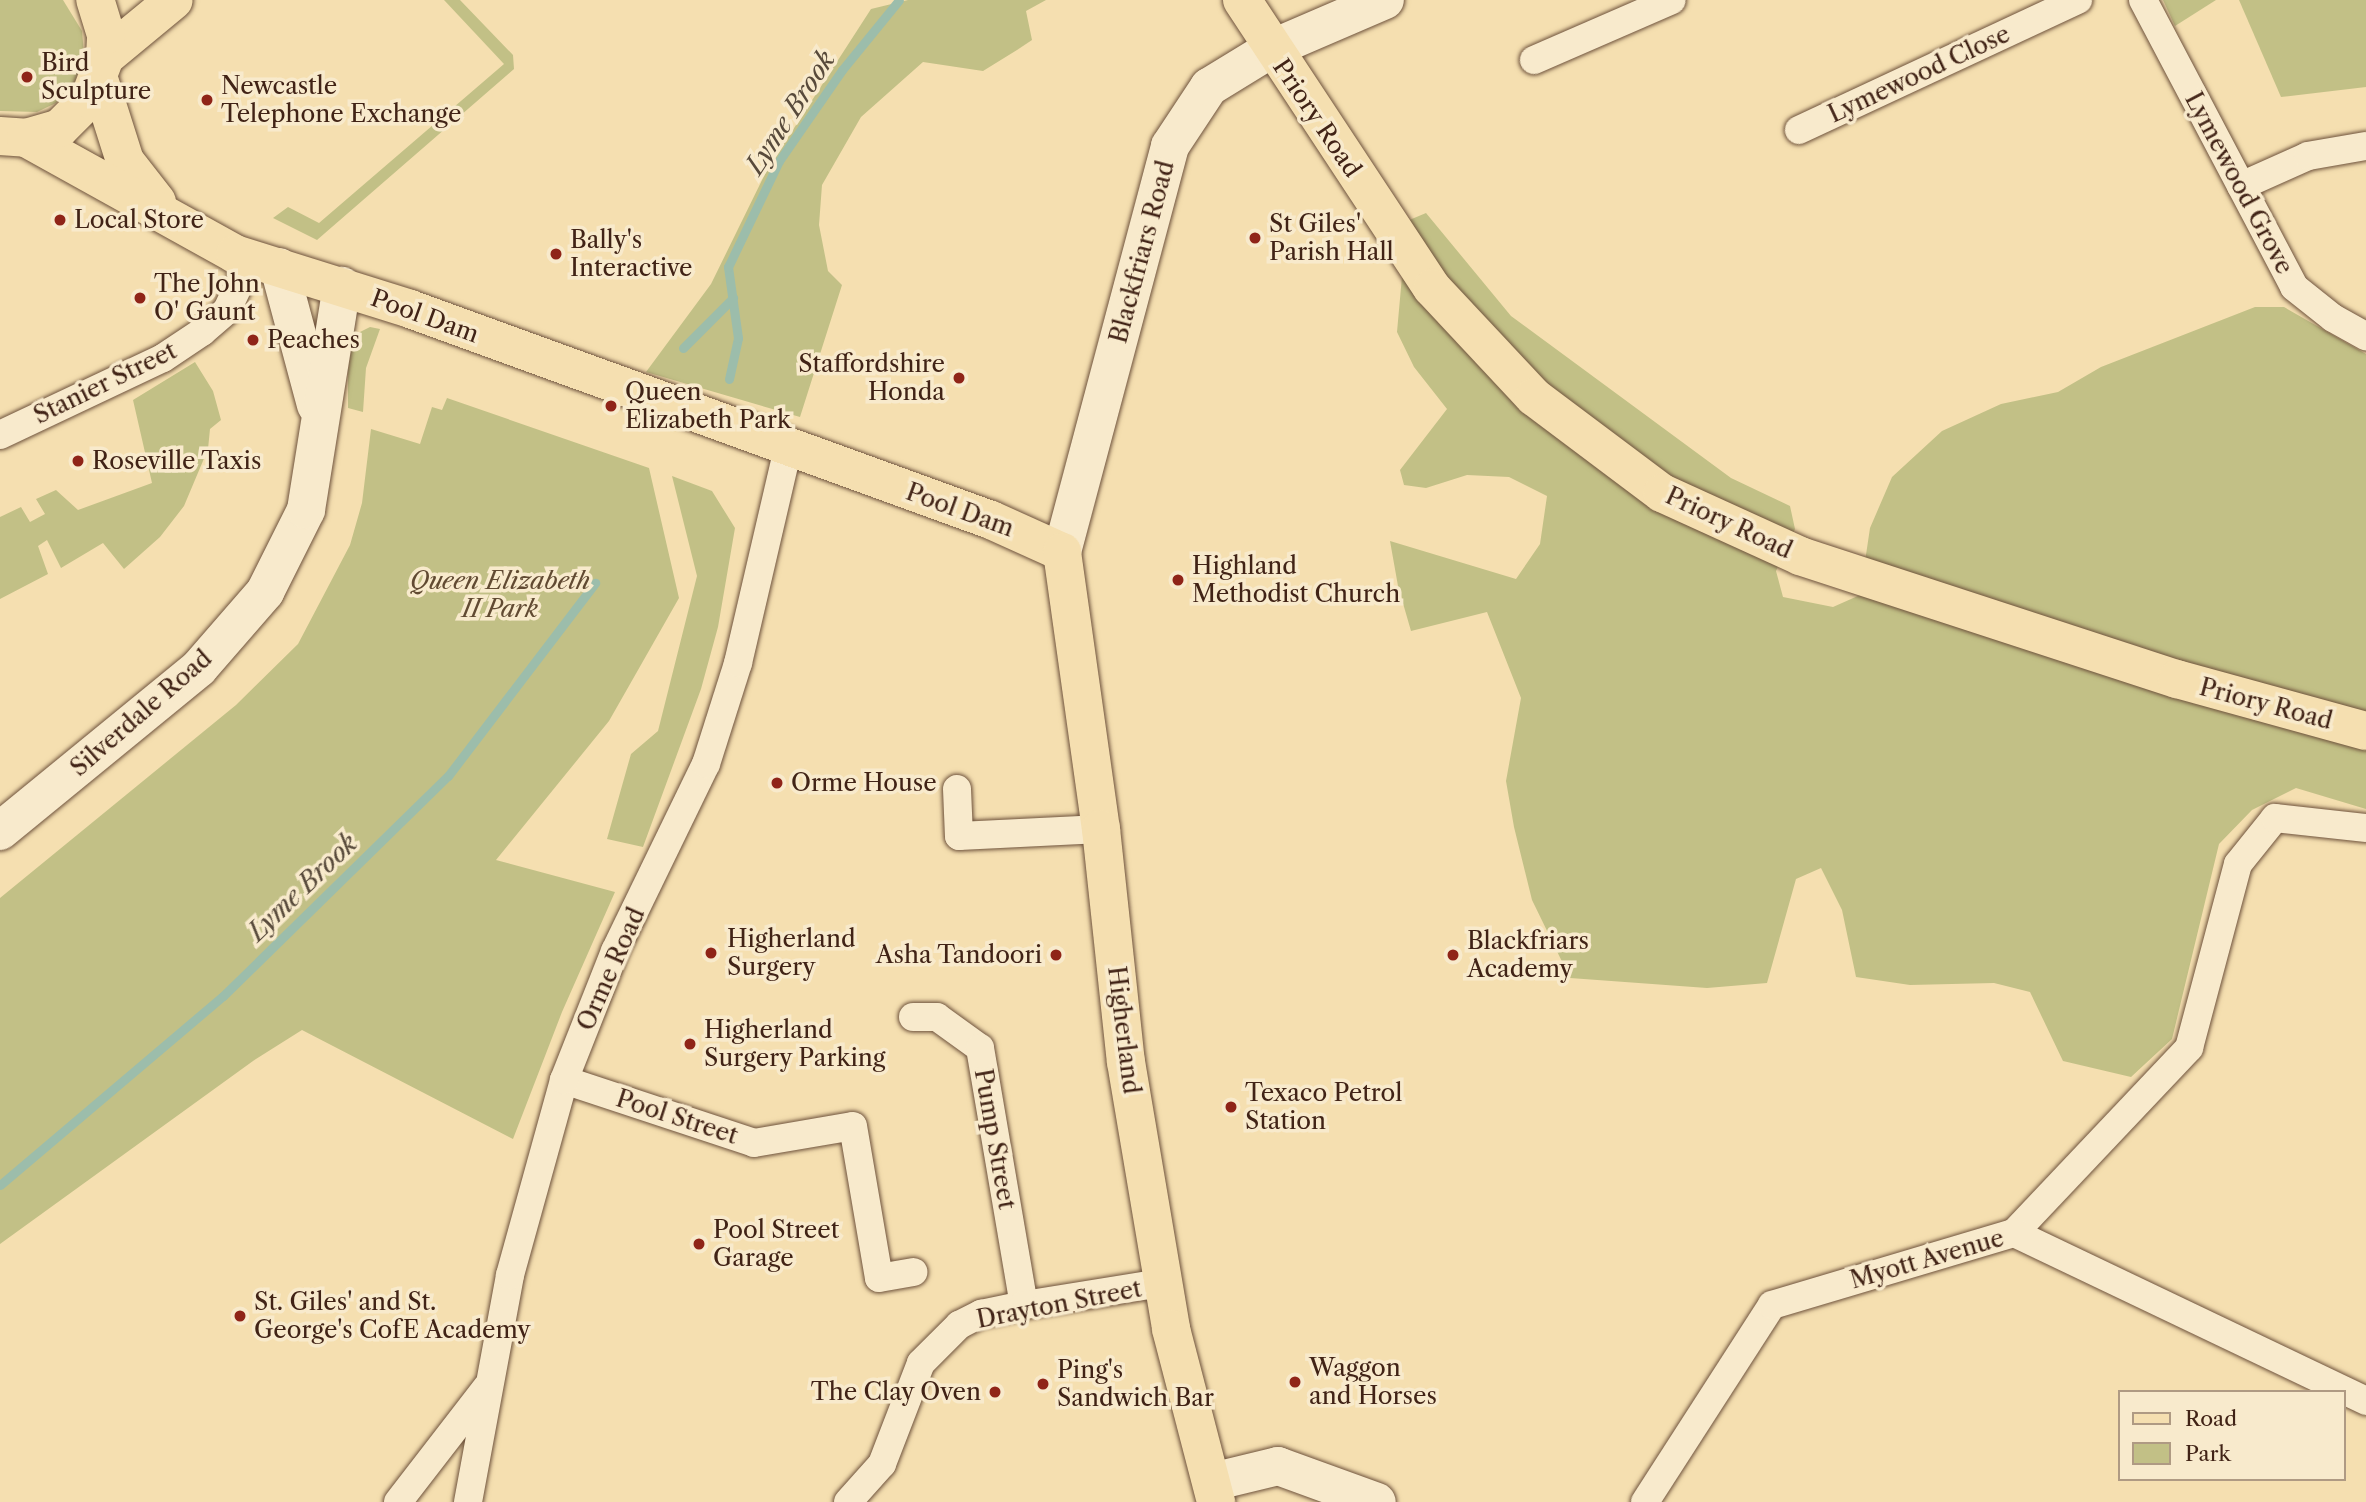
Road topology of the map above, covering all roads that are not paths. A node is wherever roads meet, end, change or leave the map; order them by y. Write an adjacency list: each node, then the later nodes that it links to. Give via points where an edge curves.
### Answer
1 (95, 0): 10 (main road, Pool Dam, via 106,35)
2 (174, 0): 10 (main road)
3 (1242, 0): 8 (main road)
4 (1385, 0): 8 (main road, Blackfriars Road)
5 (1672, 0): 9 (street)
6 (2078, 0): 11 (street, Lymewood Close)
7 (2143, 0): 14 (street, Lymewood Grove)
8 (1271, 49): 22 (main road, Blackfriars Road, via 1209,86 1170,146); 23 (main road, Priory Road, via 1432,288 1534,397 1662,493 1800,556 2177,679)
9 (1534, 60)
10 (102, 68): 12 (main road, via 76,116 60,128); 15 (main road, Pool Dam, via 125,161 145,191)
11 (1798, 130)
12 (13, 137): 15 (main road, Pool Dam)
13 (2366, 146): 14 (street, via 2308,156)
14 (2241, 186): 18 (street, Lymewood Grove, via 2294,287 2333,318)
15 (185, 228): 16 (main road, Pool Dam)
16 (265, 263): 17 (main road, Pool Dam); 19 (main road, Silverdale Road); 20 (street, Stanier Street, via 227,310 163,358)
17 (342, 286): 19 (main road, Silverdale Road, via 335,308); 21 (main road, Pool Dam)
18 (2366, 336)
19 (321, 424): 27 (main road, Silverdale Road, via 306,510 265,592 199,668)
20 (0, 435)
21 (788, 448): 22 (main road, Pool Dam, via 991,520); 29 (street, Orme Road, via 738,663 706,764 615,951)
22 (1062, 552): 26 (main road, Higherland)
23 (2366, 731)
24 (957, 789): 26 (street, via 959,836)
25 (2366, 828): 30 (street, via 2275,818 2238,864 2189,1048)
26 (1101, 829): 32 (main road, Higherland, via 1126,1062)
27 (0, 831)
28 (913, 1017): 33 (street, Pump Street, via 937,1017 980,1048)
29 (564, 1080): 31 (street, Pool Street, via 754,1143 853,1126 879,1278); 34 (street, Orme Road, via 517,1246)
30 (2014, 1233): 35 (street, Myott Avenue); 43 (street, Myott Avenue, via 1772,1304)
31 (913, 1272)
32 (1162, 1283): 33 (street, Drayton Street); 38 (main road, Higherland)
33 (1024, 1305): 39 (street, Drayton Street, via 981,1314 939,1341 921,1363 882,1464)
34 (489, 1385): 40 (street); 41 (street, Orme Road)
35 (2343, 1390)
36 (2345, 1391): 37 (street, Myott Avenue)
37 (2366, 1401)
38 (1214, 1492): 42 (main road, via 1279,1466)
39 (862, 1498)
40 (398, 1502)
41 (468, 1502)
42 (1377, 1502)
43 (1644, 1502)

